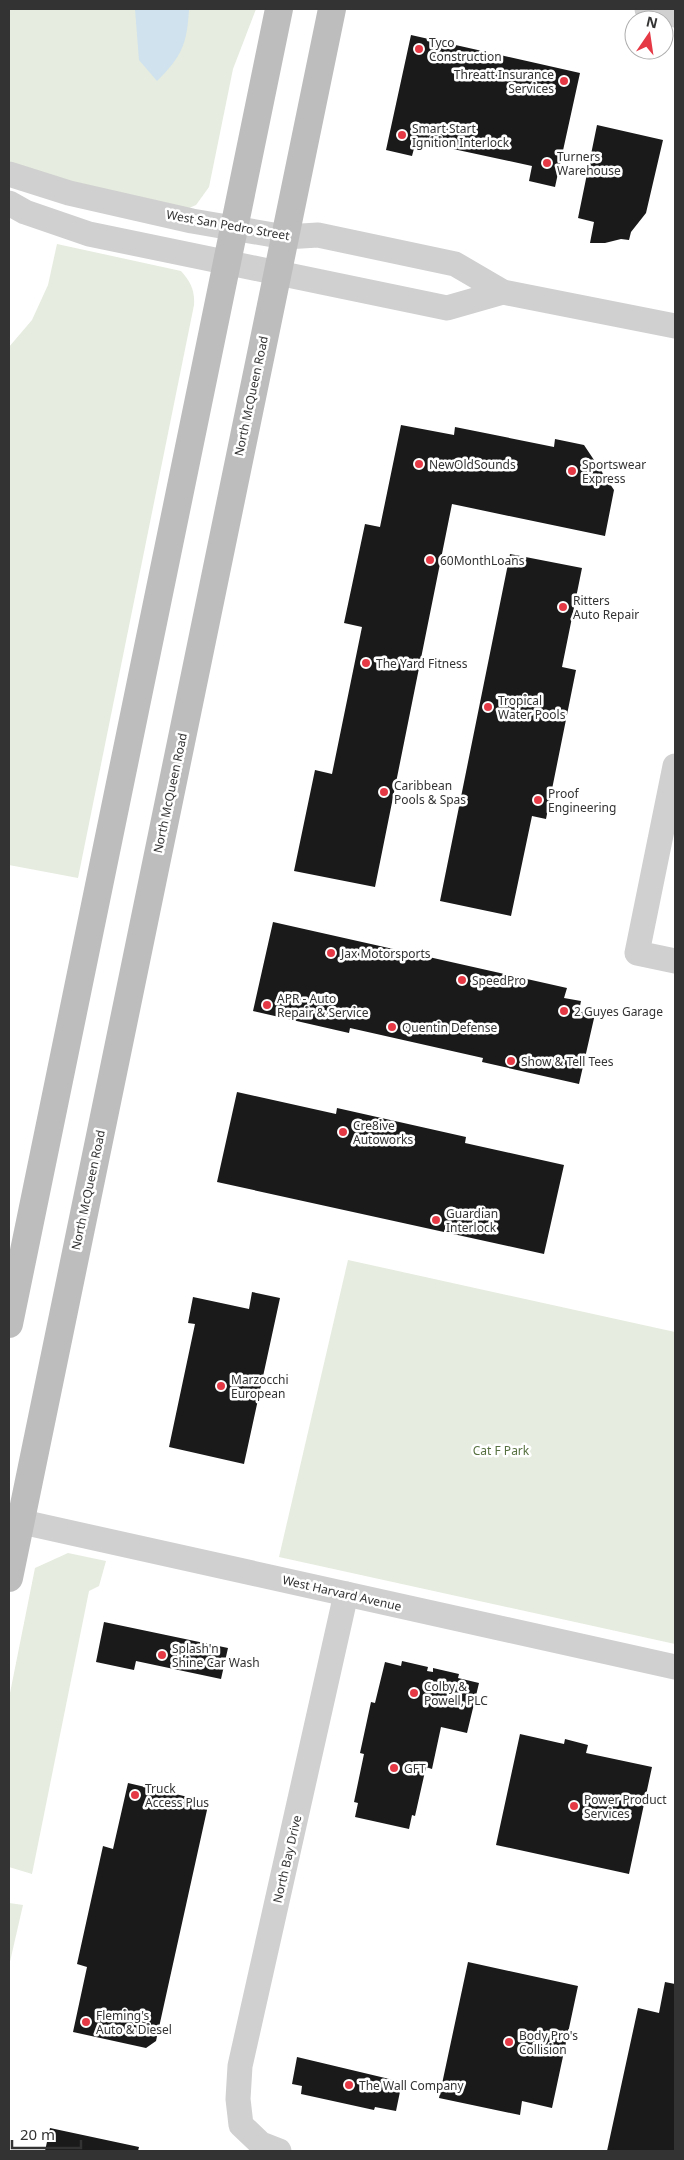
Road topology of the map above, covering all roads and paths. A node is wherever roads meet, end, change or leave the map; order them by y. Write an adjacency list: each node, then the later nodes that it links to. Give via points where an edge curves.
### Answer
1 (278, 9): 7 (main road)
2 (332, 9): 8 (main road, North McQueen Road)
3 (647, 9): 4 (street)
4 (675, 15)
5 (9, 174): 7 (street, West San Pedro Street, via 69,193)
6 (9, 203): 9 (street, West San Pedro Street, via 25,212 90,234)
7 (234, 228): 8 (street, West San Pedro Street); 9 (main road)
8 (285, 237): 10 (main road, North McQueen Road); 11 (street, West San Pedro Street, via 318,235 455,264)
9 (227, 263): 10 (street, West San Pedro Street); 15 (main road)
10 (277, 274): 11 (street, West San Pedro Street, via 447,308); 16 (main road, North McQueen Road)
11 (503, 292): 12 (street, West San Pedro Street)
12 (675, 326)
13 (675, 766): 14 (street, via 637,953)
14 (675, 961)
15 (9, 1324)
16 (15, 1520): 17 (main road, North McQueen Road); 18 (street, West Harvard Avenue)
17 (9, 1578)
18 (346, 1594): 19 (street, West Harvard Avenue); 20 (street, North Bay Drive, via 240,2066 240,2125 261,2144)
19 (675, 1667)
20 (279, 2151)

